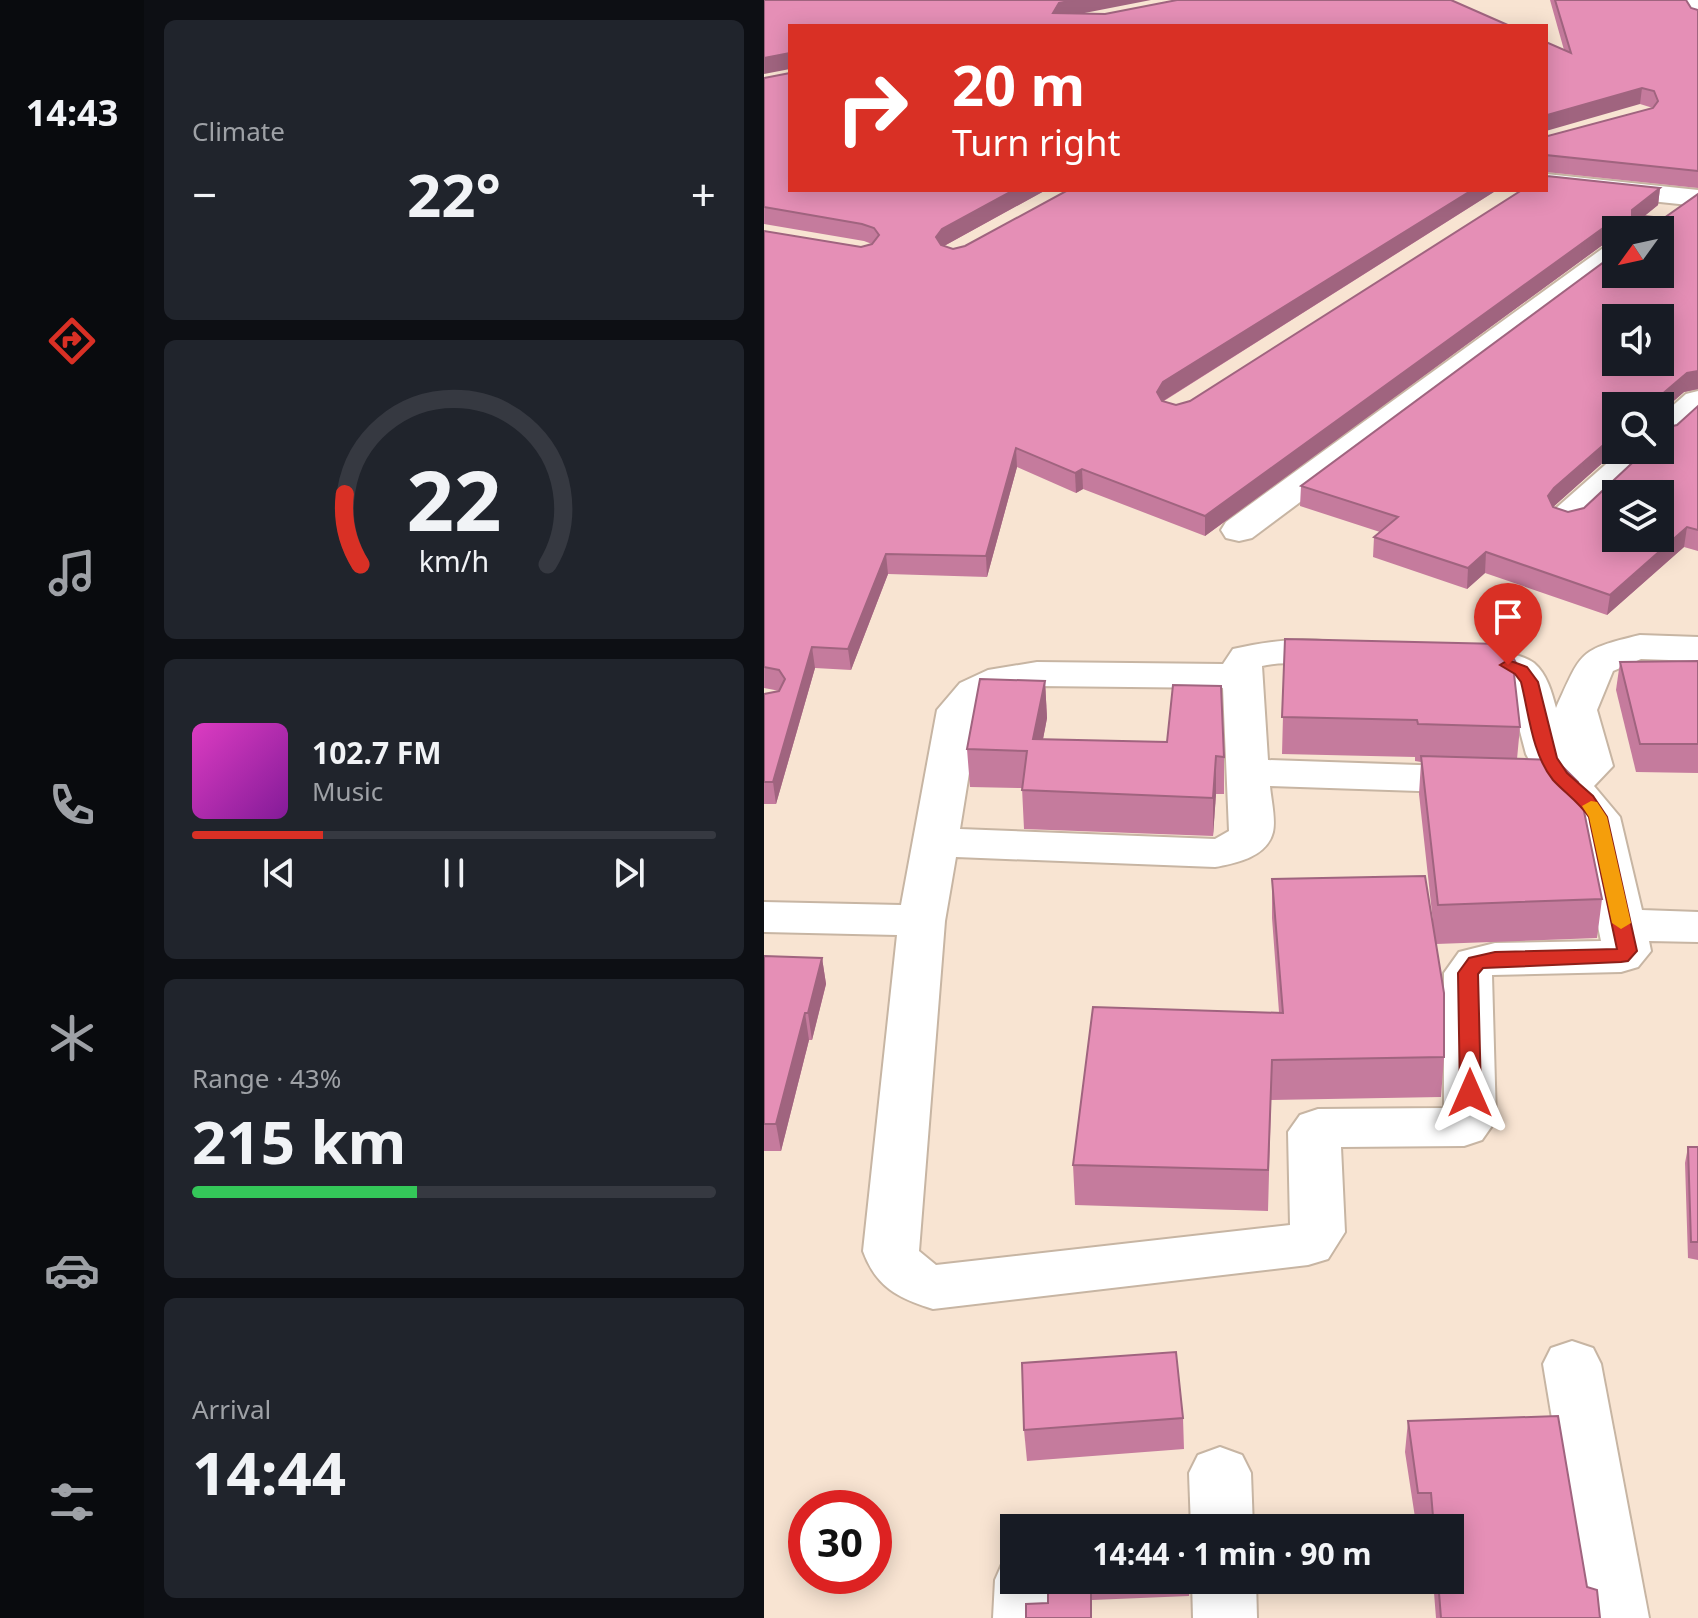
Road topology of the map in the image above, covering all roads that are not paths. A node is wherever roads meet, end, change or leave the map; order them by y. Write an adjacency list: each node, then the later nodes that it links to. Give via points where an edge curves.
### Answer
1 (1548, 182): 2 (street)
2 (1695, 197): 3 (street)
3 (1667, 216)
4 (1602, 262): 9 (street)
5 (1698, 401): 6 (street)
6 (1674, 422)
7 (1627, 464): 8 (street)
8 (1567, 518)
9 (1239, 530)
10 (1698, 649): 13 (street, via 1640,647 1596,664 1576,710 1592,766)
11 (1243, 676): 12 (street); 13 (street, via 1247,658 1275,651 1508,665 1530,682 1548,758); 14 (street, via 1037,674 981,685 958,710)
12 (1248, 772): 13 (street); 14 (street, via 1251,832 1235,849 1215,853)
13 (1567, 782): 17 (street, via 1598,817)
14 (936, 842): 16 (street)
15 (764, 917): 16 (street)
16 (922, 921): 17 (street, via 891,1251 896,1267 933,1287 1308,1244 1318,1232 1318,1128 1464,1127 1470,1120 1468,973 1476,963 1621,956 1627,951)
17 (1622, 925): 18 (street)
18 (1698, 927)
19 (1572, 1364): 24 (street)
20 (1021, 1594): 22 (lane)
21 (1224, 1594): 23 (street)
22 (1020, 1618)
23 (1225, 1618)
24 (1617, 1618)

